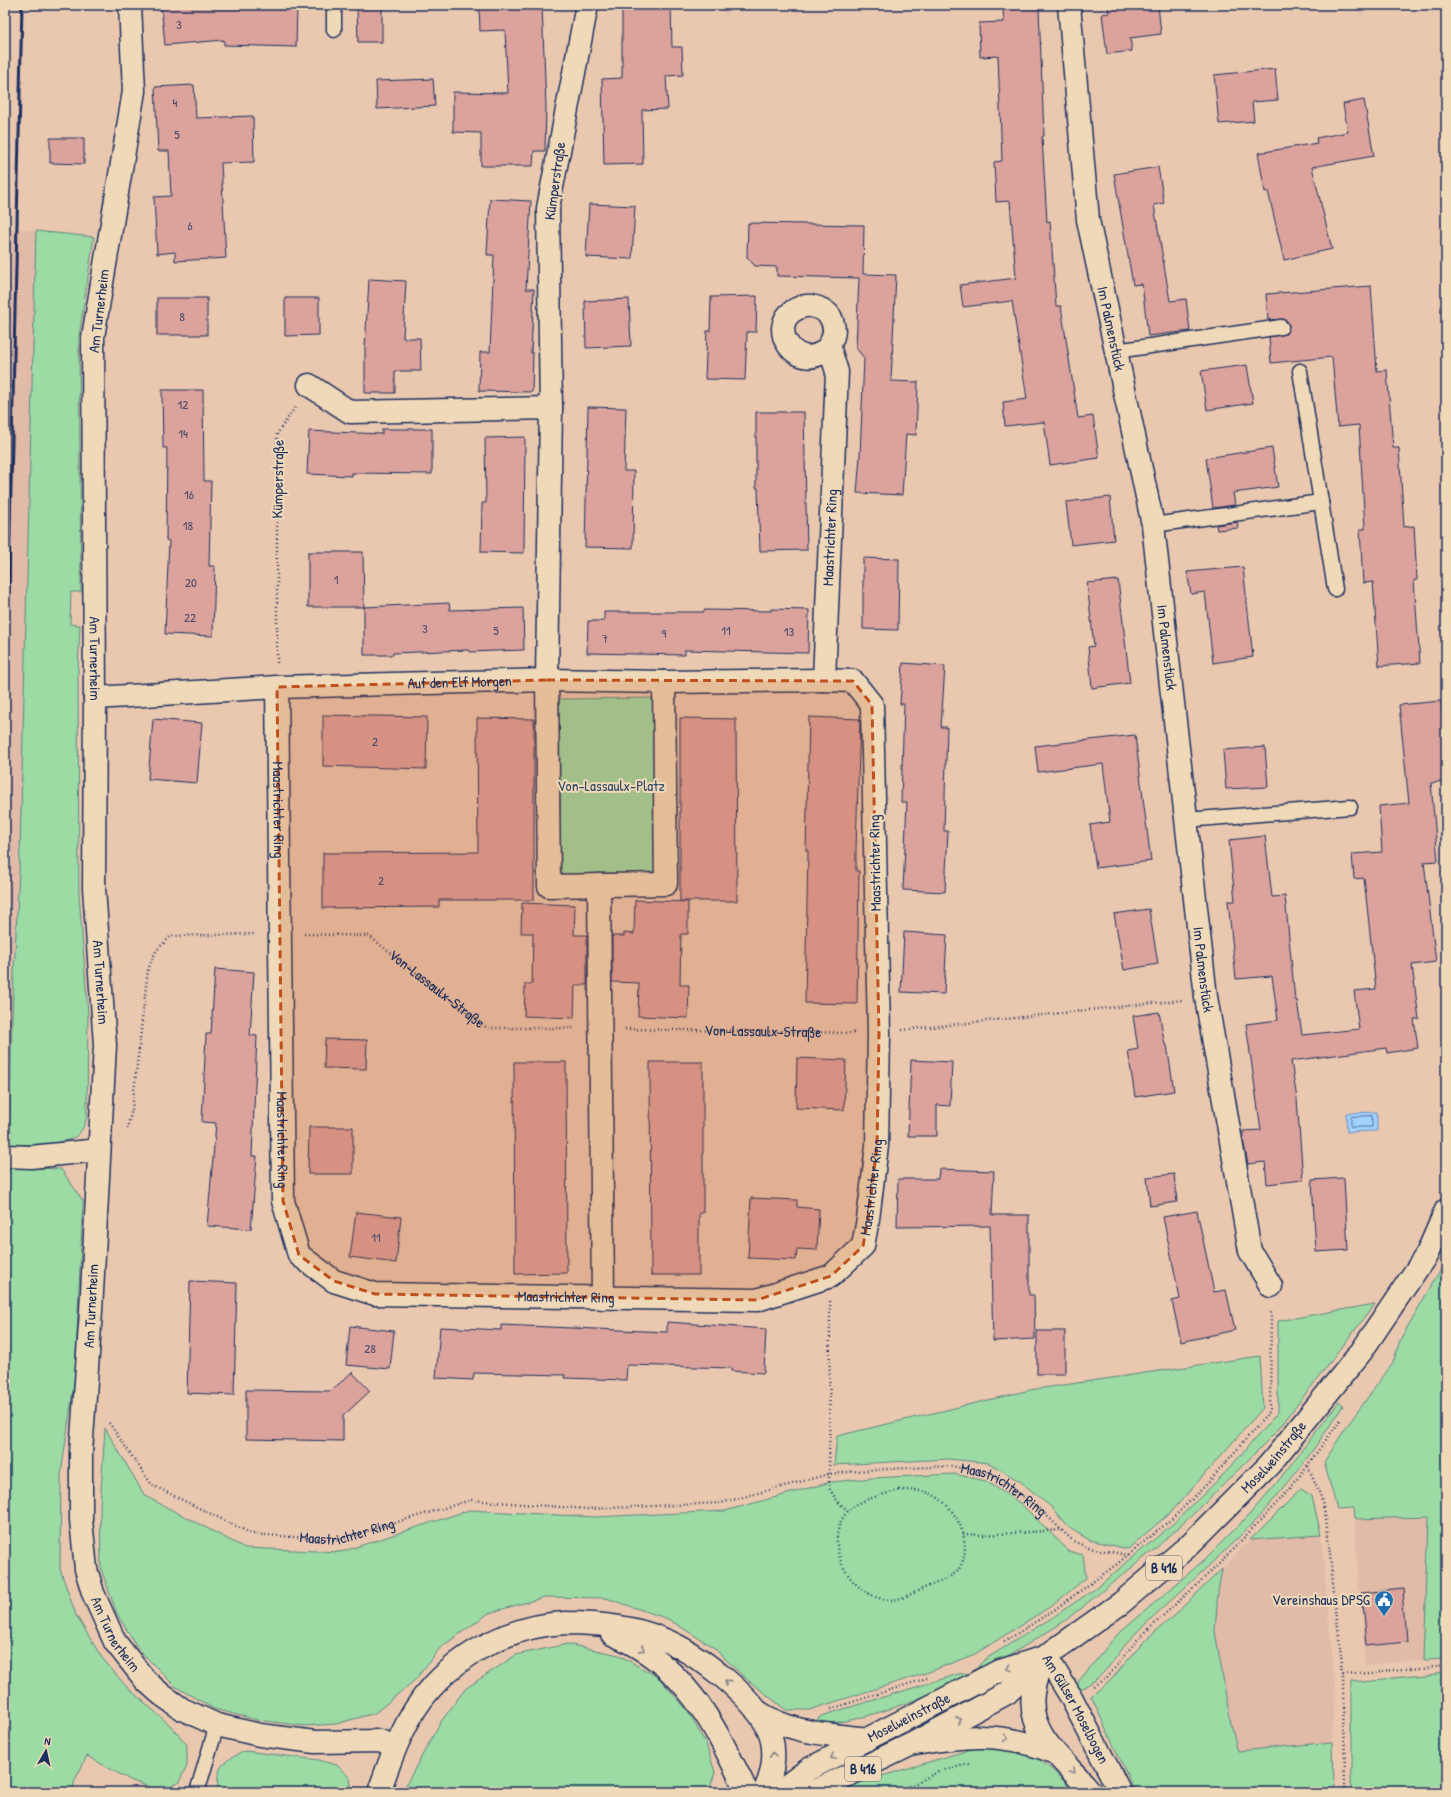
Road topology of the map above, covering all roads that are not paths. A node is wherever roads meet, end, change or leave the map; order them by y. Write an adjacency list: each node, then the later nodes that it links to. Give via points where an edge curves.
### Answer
1 (130, 5): 19 (street, Am Turnerheim, via 134,91 93,337)
2 (334, 5): 5 (lane)
3 (587, 5): 11 (street, Kümperstraße, via 548,208)
4 (1069, 5): 8 (street, Im Palmenstück, via 1088,220)
5 (334, 30)
6 (1281, 327): 8 (lane)
7 (830, 345): 16 (street, Maastrichter Ring, via 837,372)
8 (1116, 351): 13 (street, Im Palmenstück)
9 (1300, 371): 12 (lane)
10 (309, 385): 11 (street, via 350,412)
11 (550, 408): 15 (street, Kümperstraße)
12 (1321, 502): 13 (lane); 14 (lane)
13 (1153, 525): 21 (street, Im Palmenstück)
14 (1335, 589)
15 (547, 680): 17 (street, Auf den Elf Morgen); 18 (street, Auf den Elf Morgen); 22 (street, via 550,886)
16 (824, 680): 17 (street, Auf den Elf Morgen); 27 (street, Maastrichter Ring, via 853,681 872,705 879,1033 877,1146 863,1246 831,1276 757,1300)
17 (664, 682): 22 (street, via 666,884)
18 (277, 687): 19 (street, Auf den Elf Morgen); 27 (street, Maastrichter Ring, via 283,1201 299,1255 334,1281 375,1294)
19 (96, 698): 23 (street, Am Turnerheim, via 94,888 105,1045)
20 (1350, 807): 21 (lane)
21 (1186, 820): 26 (street, Im Palmenstück, via 1206,997 1250,1251)
22 (599, 885): 27 (street)
23 (99, 1150): 24 (street, via 31,1157); 31 (street, Am Turnerheim, via 81,1452 81,1520 86,1569 102,1617 115,1642 146,1681 162,1696 182,1709)
24 (5, 1156)
25 (1446, 1210): 29 (street, Moselweinstraße / B 416, via 1427,1254 1361,1352 1269,1465 1224,1512 1154,1577)
26 (1271, 1286)
27 (602, 1298)
28 (580, 1624): 30 (street, one-way to 28, via 698,1657 676,1644 622,1627); 34 (street, via 564,1623 530,1628 488,1643 466,1657 431,1688); 38 (street, one-way to 38, via 636,1646 653,1656 684,1685 702,1708)
29 (1046, 1656): 32 (street, Moselweinstraße / B 416, one-way to 32, via 997,1672); 33 (street, Moselweinstraße / B 416, one-way to 29, via 1007,1694); 35 (street, Am Gülser Moselbogen, via 1034,1679 1031,1702 1038,1729); 43 (street, Am Gülser Moselbogen, via 1070,1695)
30 (755, 1709): 32 (street, via 784,1726 808,1732); 39 (street, one-way to 30, via 772,1771 774,1753 770,1734)
31 (217, 1725): 34 (street, Am Turnerheim, via 291,1740 339,1743 380,1741); 36 (lane)
32 (868, 1739): 40 (street, Moselweinstraße / B 416, one-way to 40, via 809,1769)
33 (912, 1744): 35 (street, Am Gülser Moselbogen, one-way to 35, via 954,1737 1001,1737 1028,1742); 41 (street, Moselweinstraße / B 416)
34 (394, 1746): 37 (street)
35 (1053, 1752): 42 (street, Am Gülser Moselbogen, one-way to 42)
36 (197, 1792)
37 (379, 1792)
38 (747, 1792)
39 (764, 1792)
40 (778, 1792)
41 (813, 1792)
42 (1092, 1792)
43 (1120, 1792)

